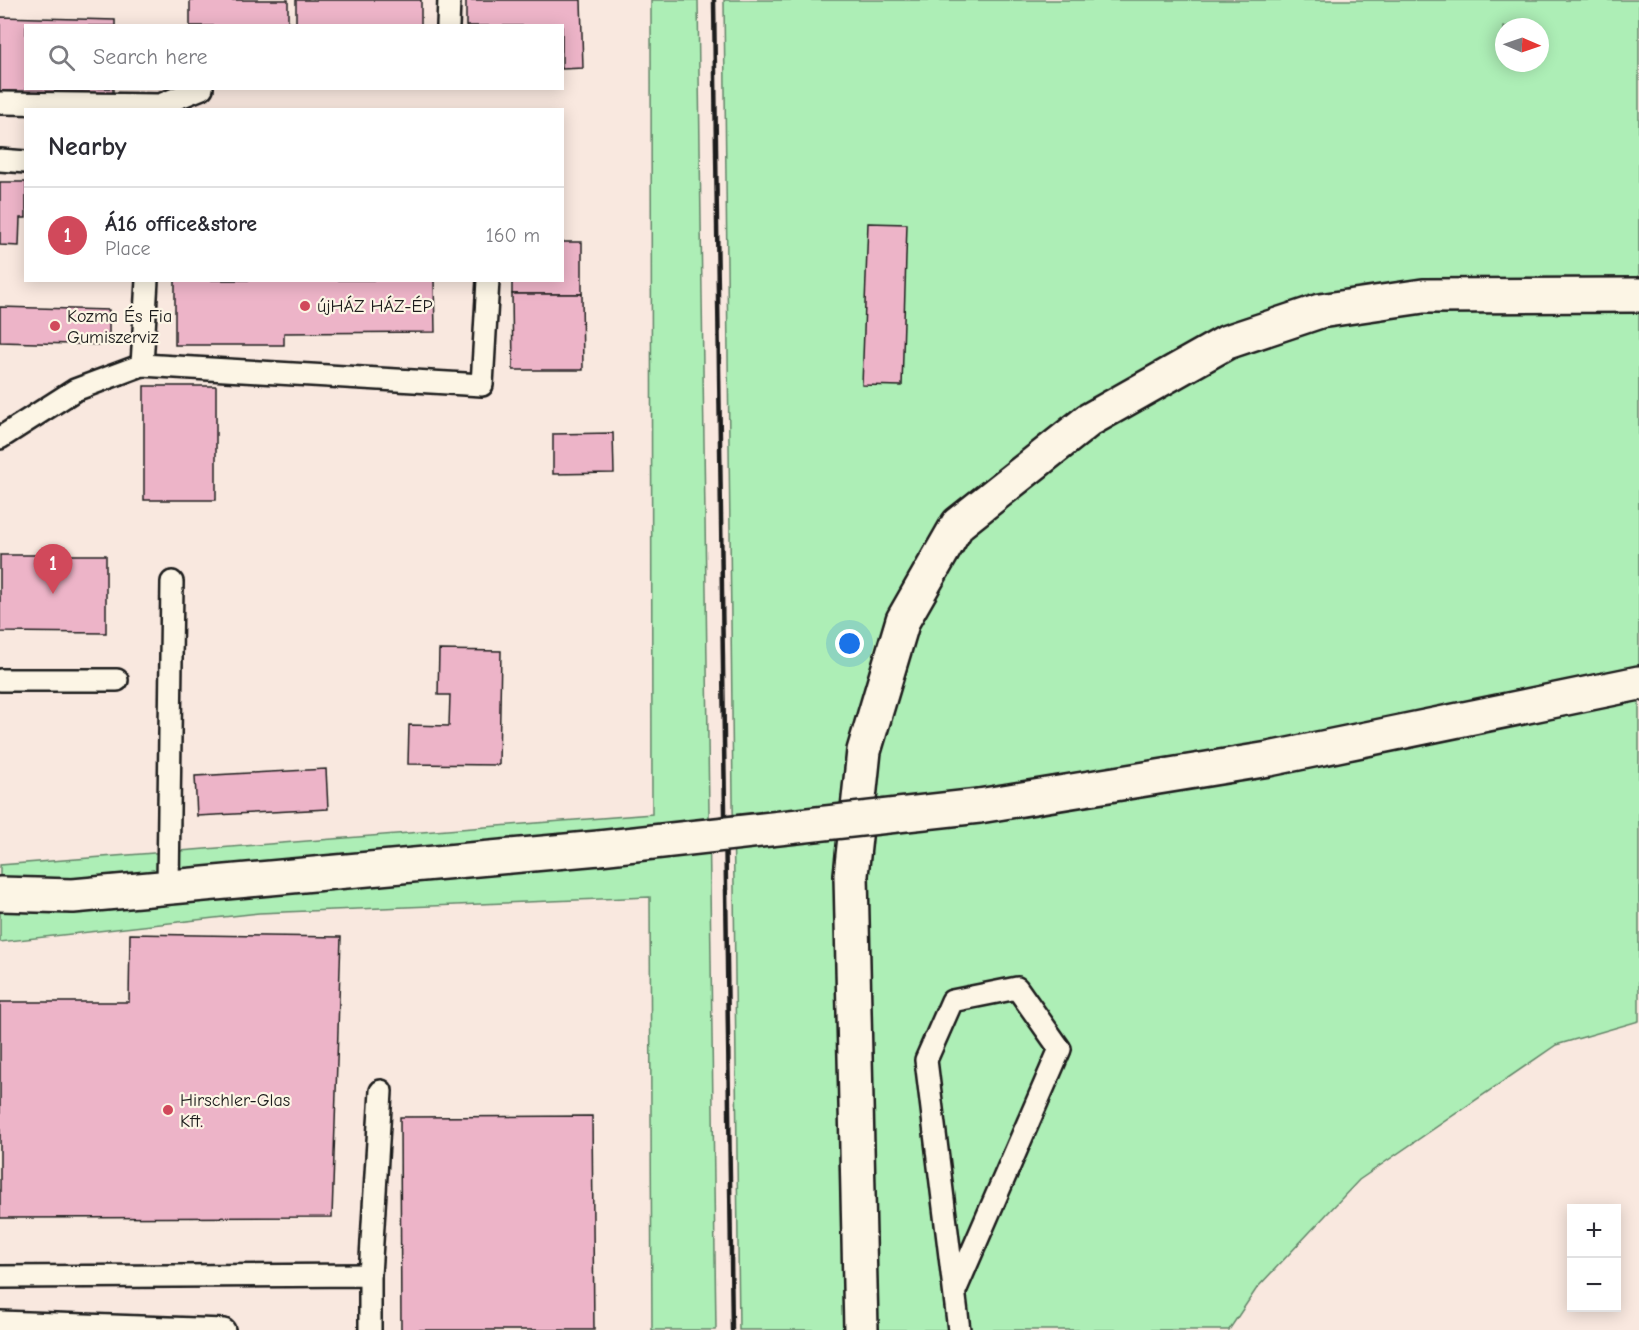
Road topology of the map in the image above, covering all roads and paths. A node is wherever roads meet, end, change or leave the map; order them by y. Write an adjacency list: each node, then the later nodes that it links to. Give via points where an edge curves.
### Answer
1 (448, 0): 2 (lane)
2 (448, 24)
3 (197, 90): 4 (lane, via 160,105)
4 (0, 103)
5 (0, 160): 6 (lane)
6 (24, 162)
7 (147, 282): 10 (lane)
8 (488, 282): 10 (lane, via 482,385)
9 (1639, 295): 25 (main road, via 1423,296 1310,314 1227,342 1089,420 958,524 903,620 864,751 852,875)
10 (142, 365): 11 (lane, via 75,390)
11 (0, 438)
12 (172, 582): 16 (lane)
13 (0, 680): 14 (lane)
14 (117, 680)
15 (1639, 683): 16 (main road, bridge, via 1269,759 979,806 599,848)
16 (168, 887): 17 (main road, via 73,896)
17 (0, 894)
18 (381, 1091): 19 (lane)
19 (370, 1275): 20 (lane); 24 (lane)
20 (0, 1277)
21 (955, 1292): 21 (lane, via 926,1060 952,1001 1017,988 1060,1049); 26 (lane)
22 (0, 1322): 23 (lane)
23 (224, 1330)
24 (370, 1330)
25 (861, 1330)
26 (959, 1330)

